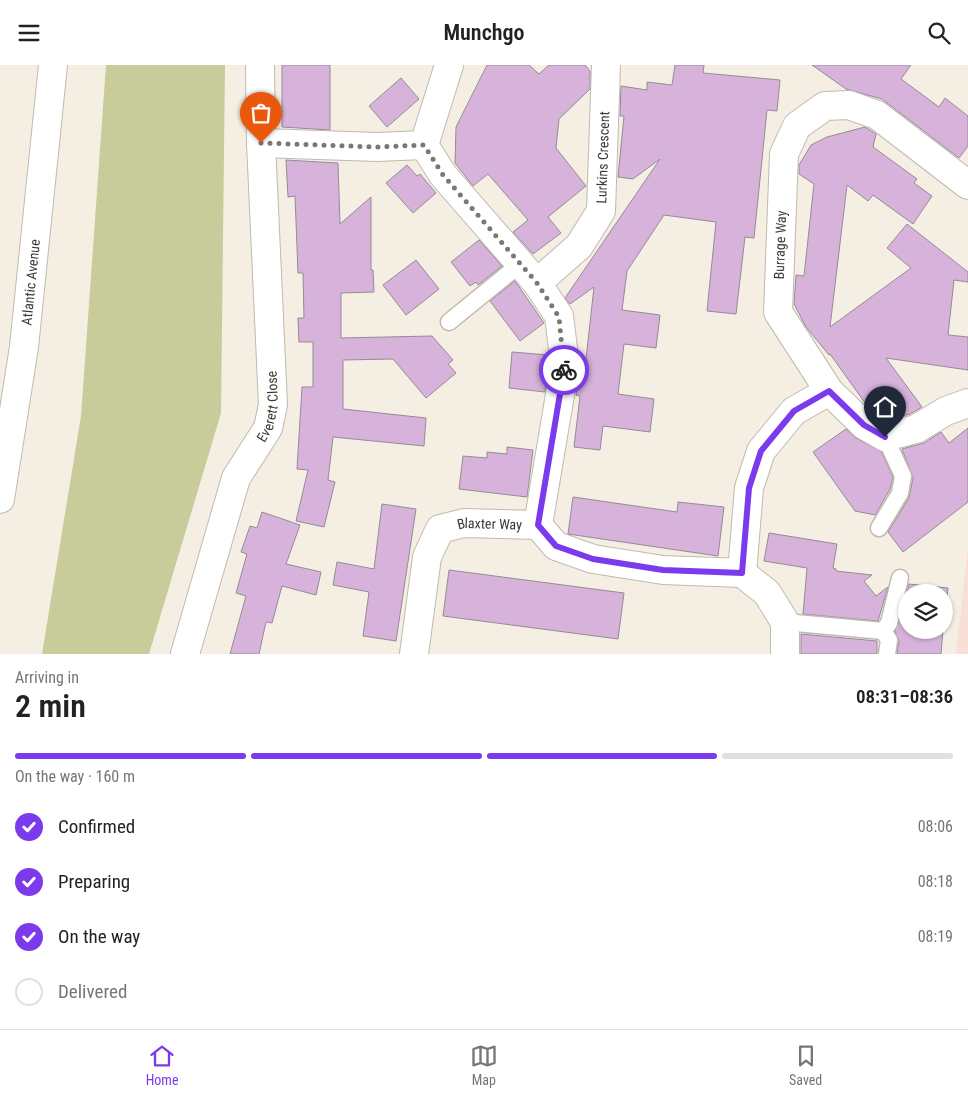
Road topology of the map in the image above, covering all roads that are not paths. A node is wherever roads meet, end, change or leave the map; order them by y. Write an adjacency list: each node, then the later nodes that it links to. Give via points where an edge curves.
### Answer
1 (53, 65): 13 (street, Atlantic Avenue, via 24,347)
2 (260, 65): 5 (street, Everett Close)
3 (606, 65): 8 (street, Lurkins Crescent, via 601,211 578,246)
4 (445, 77): 6 (street)
5 (261, 143): 6 (street, via 377,147); 20 (street, Everett Close, via 273,405 268,428 236,478)
6 (424, 145): 8 (street, Blaxter Way, via 443,175)
7 (968, 185): 10 (street, Burrage Way, via 877,115 849,105 825,106 797,126 784,154 778,312)
8 (528, 274): 9 (lane); 14 (street, Blaxter Way, via 559,317 565,365)
9 (449, 322)
10 (829, 391): 12 (street, Burrage Way, via 864,425); 16 (street, via 794,411 761,451 749,488)
11 (968, 403): 12 (street, via 946,411 916,429)
12 (885, 437): 15 (lane, via 903,475 900,493)
13 (0, 499)
14 (538, 525): 16 (street, via 556,546 593,559 663,570); 21 (street, Blaxter Way, via 464,523 440,529 427,557)
15 (879, 528)
16 (742, 573): 18 (street, via 767,593)
17 (900, 578): 19 (lane, via 889,623)
18 (785, 622): 19 (lane); 22 (street)
19 (883, 631): 23 (lane, via 889,640)
20 (185, 654)
21 (414, 654)
22 (785, 654)
23 (887, 654)

